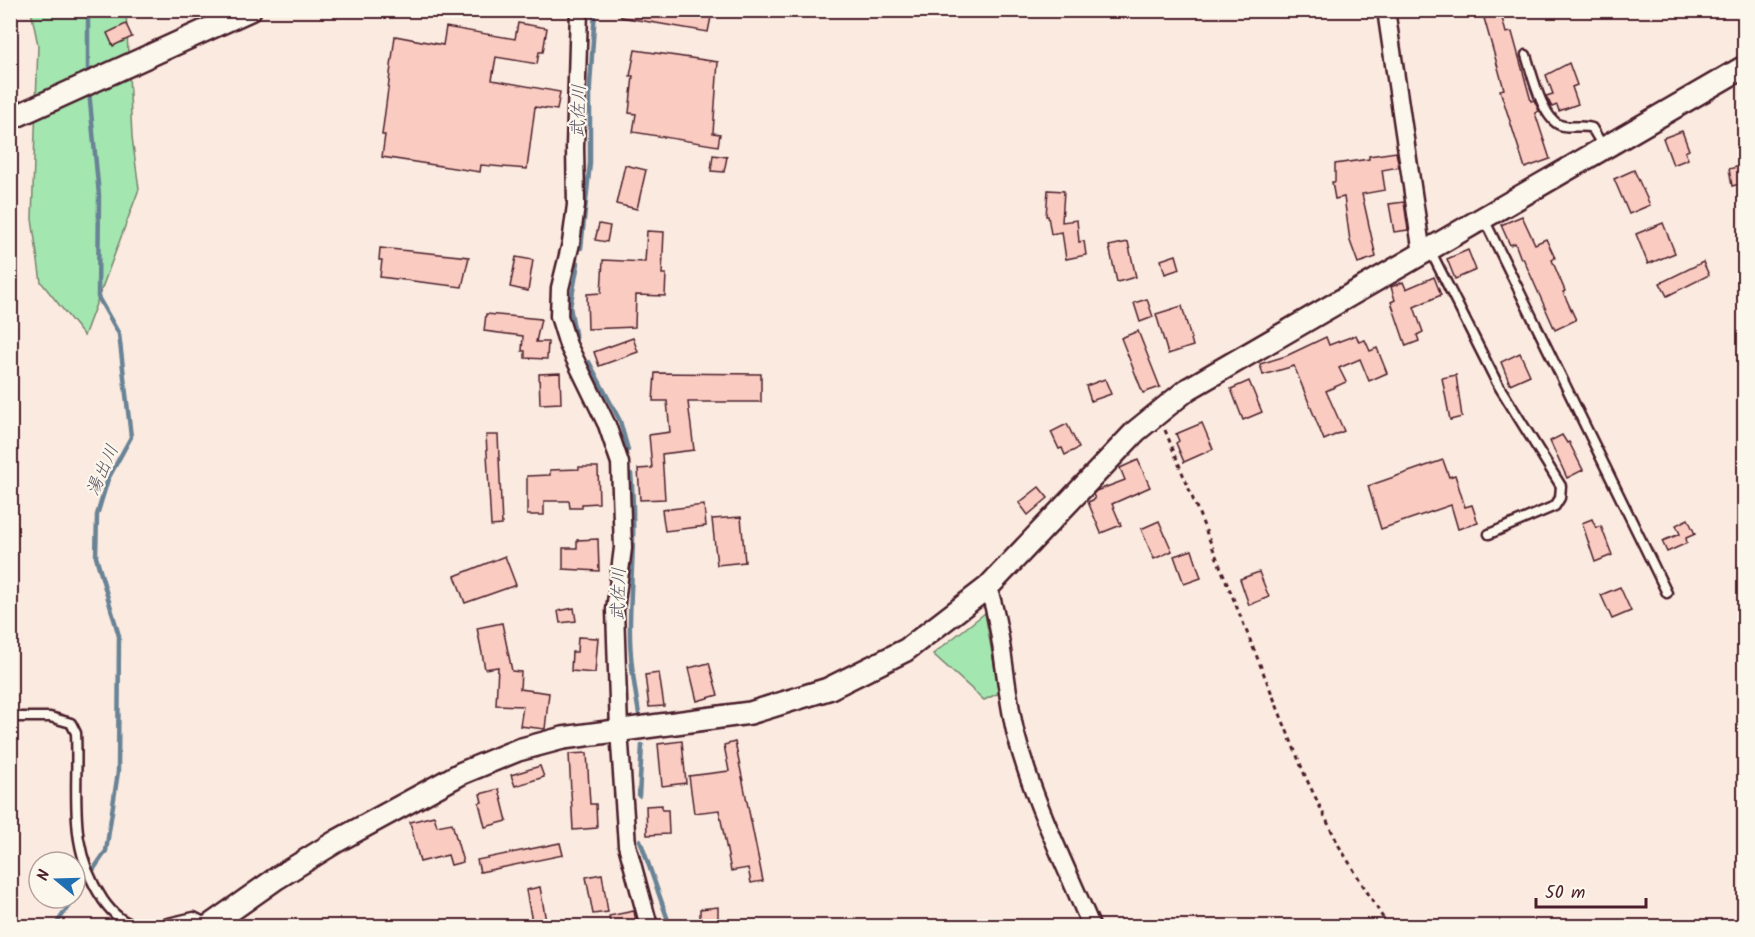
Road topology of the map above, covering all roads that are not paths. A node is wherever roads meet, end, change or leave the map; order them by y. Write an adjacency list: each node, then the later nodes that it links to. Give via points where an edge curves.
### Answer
1 (250, 10): 6 (street)
2 (579, 10): 14 (street, via 576,205 560,288 559,316 620,463 623,548 615,610)
3 (1386, 10): 9 (street)
4 (1526, 55): 7 (lane, via 1549,118 1562,126 1581,124 1592,128)
5 (1744, 68): 7 (street)
6 (10, 118)
7 (1604, 148): 8 (street)
8 (1484, 218): 9 (street); 12 (lane)
9 (1426, 252): 10 (lane, via 1497,383 1561,486 1555,506); 11 (street, via 1222,369 1155,413)
10 (1489, 534)
11 (988, 587): 14 (street, via 906,650 828,689 750,713); 19 (street, via 998,617 1004,677 1016,736 1033,788)
12 (1667, 593)
13 (10, 717): 16 (lane, via 50,717 71,723 76,734 79,851 89,879 108,907 122,921)
14 (619, 730): 15 (street, via 563,738 518,750 462,773 337,841); 18 (street, via 627,845)
15 (210, 926): 17 (lane, via 194,917)
16 (139, 927)
17 (155, 927)
18 (649, 927)
19 (1091, 927)

